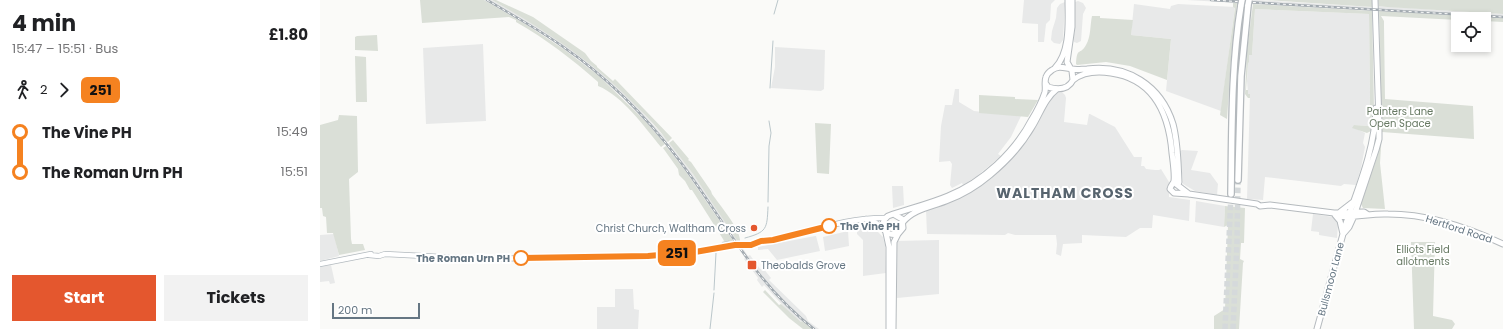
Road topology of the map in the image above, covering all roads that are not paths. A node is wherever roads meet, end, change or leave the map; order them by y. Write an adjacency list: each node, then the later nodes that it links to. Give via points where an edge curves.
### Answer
1 (1375, 0): 7 (main road)
2 (1070, 1): 5 (main road, via 1064,56); 6 (main road, via 1072,27 1067,60)
3 (1241, 2): 17 (highway, via 1234,70)
4 (1249, 2): 13 (highway, via 1240,86)
5 (1054, 69): 6 (main road); 9 (main road, via 1046,76)
6 (1070, 69): 8 (main road); 14 (main road, via 1100,68 1126,72 1142,80 1158,95 1173,126 1178,158)
7 (1377, 79): 11 (main road); 19 (main road, via 1379,138)
8 (1073, 80): 10 (main road, via 1067,87); 14 (main road, via 1080,75 1112,73 1138,83 1154,97 1164,114 1170,132 1174,181)
9 (1046, 84): 10 (main road); 22 (main road, via 1044,96 1030,123 1000,161 956,193)
10 (1057, 89): 26 (main road, via 1049,96 1018,148 992,174 946,202 914,212)
11 (1373, 133): 12 (main road); 18 (main road)
12 (1368, 136)
13 (1238, 180)
14 (1177, 185): 15 (main road, via 1180,190); 15 (main road, via 1170,186 1174,193); 16 (main road)
15 (1177, 193): 16 (main road, Hertford Road)
16 (1189, 194): 21 (main road, Hertford Road, via 1260,206 1270,205)
17 (1231, 194)
18 (1353, 202): 21 (main road); 23 (main road)
19 (1359, 202): 20 (main road); 23 (main road)
20 (1366, 213): 23 (main road, Hertford Road); 30 (main road, Hertford Road, via 1427,217)
21 (1337, 214): 23 (main road, Hertford Road); 28 (main road)
22 (895, 215): 24 (main road); 26 (main road)
23 (1352, 215): 28 (main road, Bullsmoor Lane)
24 (886, 218): 25 (main road); 27 (main road)
25 (866, 219): 27 (main road); 31 (main road, via 751,245 655,256 509,258 383,254)
26 (903, 222): 29 (main road, via 903,228)
27 (885, 231): 29 (main road, via 892,235); 32 (main road, via 889,246)
28 (1344, 232): 34 (main road, Bullsmoor Lane)
29 (898, 234): 33 (main road, via 894,242)
30 (1503, 244)
31 (320, 264)
32 (889, 329)
33 (893, 329)
34 (1317, 329)

